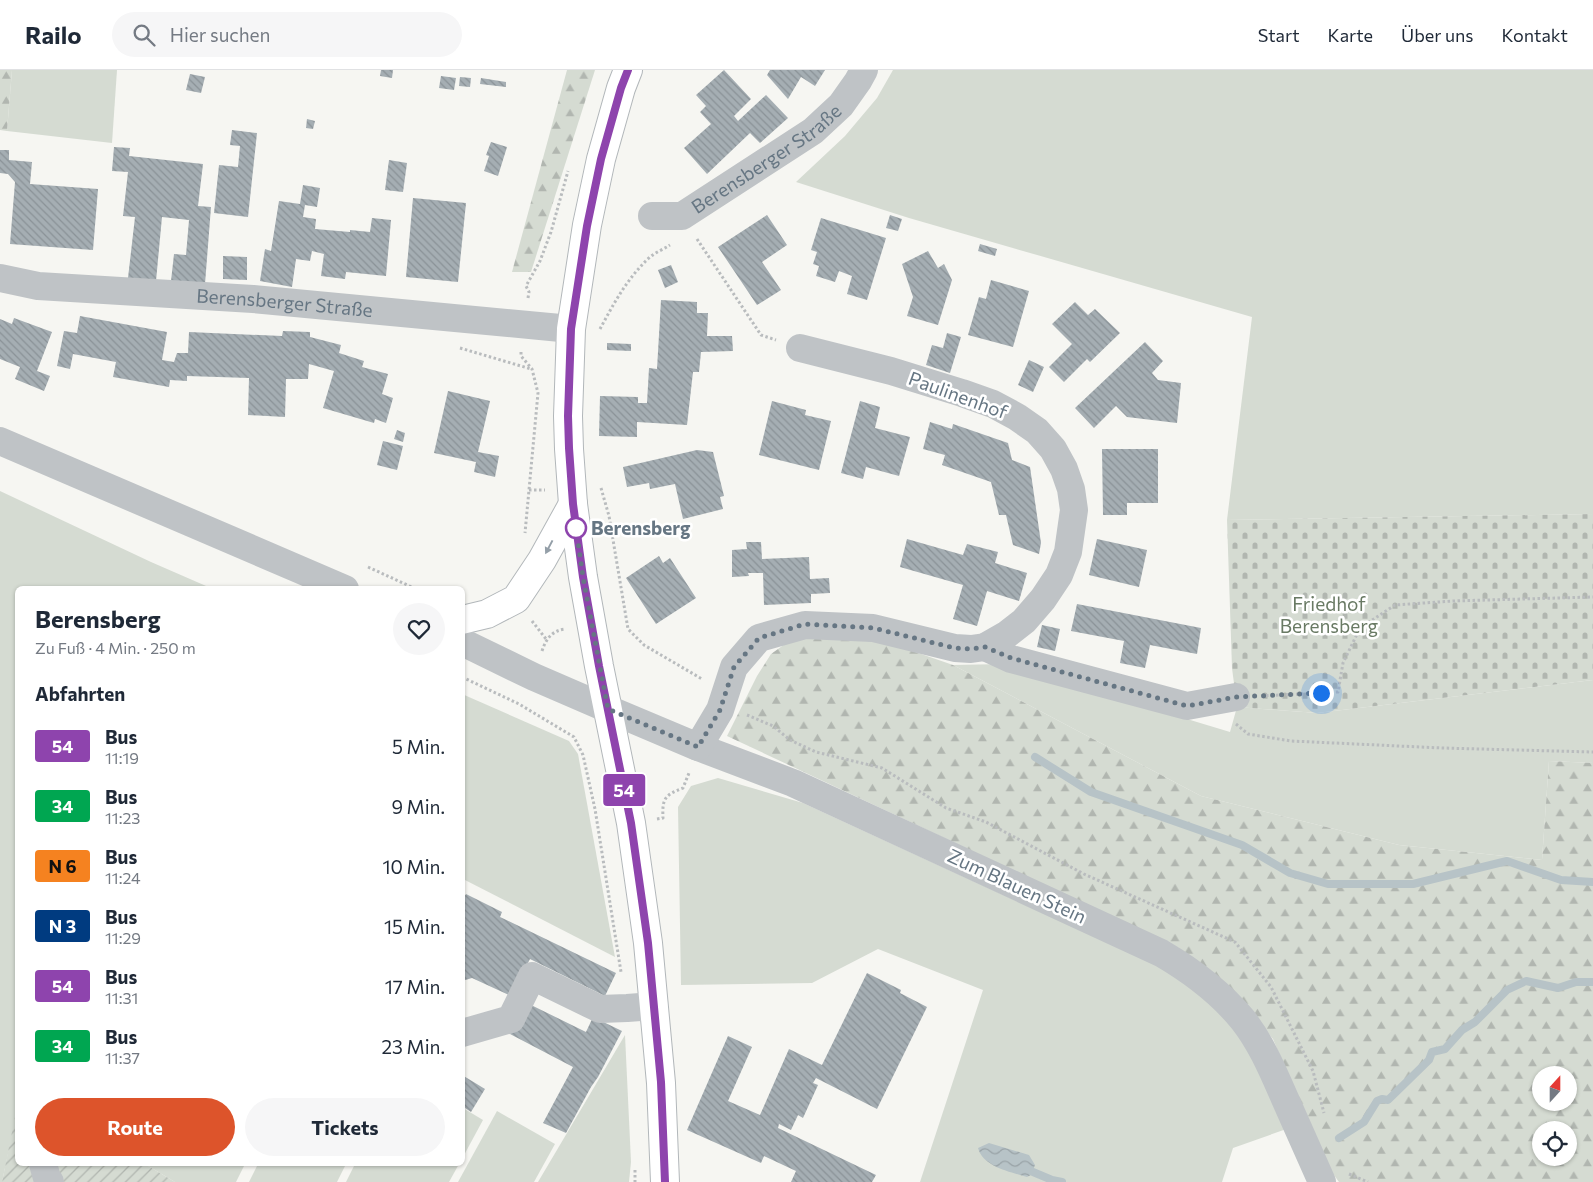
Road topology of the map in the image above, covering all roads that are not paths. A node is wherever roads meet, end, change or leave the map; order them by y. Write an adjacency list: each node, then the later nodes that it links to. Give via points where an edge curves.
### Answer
1 (628, 70): 5 (main road, via 599,168)
2 (864, 70): 3 (street, Berensberger Straße, via 841,105 813,131 687,224)
3 (652, 216)
4 (0, 278): 5 (street, Berensberger Straße, via 38,286 254,299)
5 (571, 329): 8 (main road, via 568,416)
6 (800, 348): 12 (street, Paulinenhof, via 891,371 993,404 1018,417 1053,449 1071,489 1074,510 1068,552 1059,575 1043,599 1006,635)
7 (0, 441): 9 (street)
8 (573, 504): 10 (main road, one-way to 10, via 516,599 487,614); 13 (main road)
9 (338, 586)
10 (465, 619)
11 (465, 643): 13 (street)
12 (985, 647): 14 (street, via 1011,658 1187,706); 15 (street, Paulinenhof, via 955,648 873,628 805,624 759,638 734,667 720,710)
13 (608, 709): 15 (street, Zum Blauen Stein); 16 (main road, via 631,823)
14 (1235, 710)
15 (698, 747): 21 (street, Zum Blauen Stein, via 793,783 1152,949 1206,982 1244,1021 1262,1049)
16 (654, 1006): 17 (street, via 600,1009 532,976 511,1019); 20 (main road, via 661,1082)
17 (465, 1032)
18 (44, 1166): 19 (street)
19 (50, 1182)
20 (664, 1182)
21 (1322, 1182)

